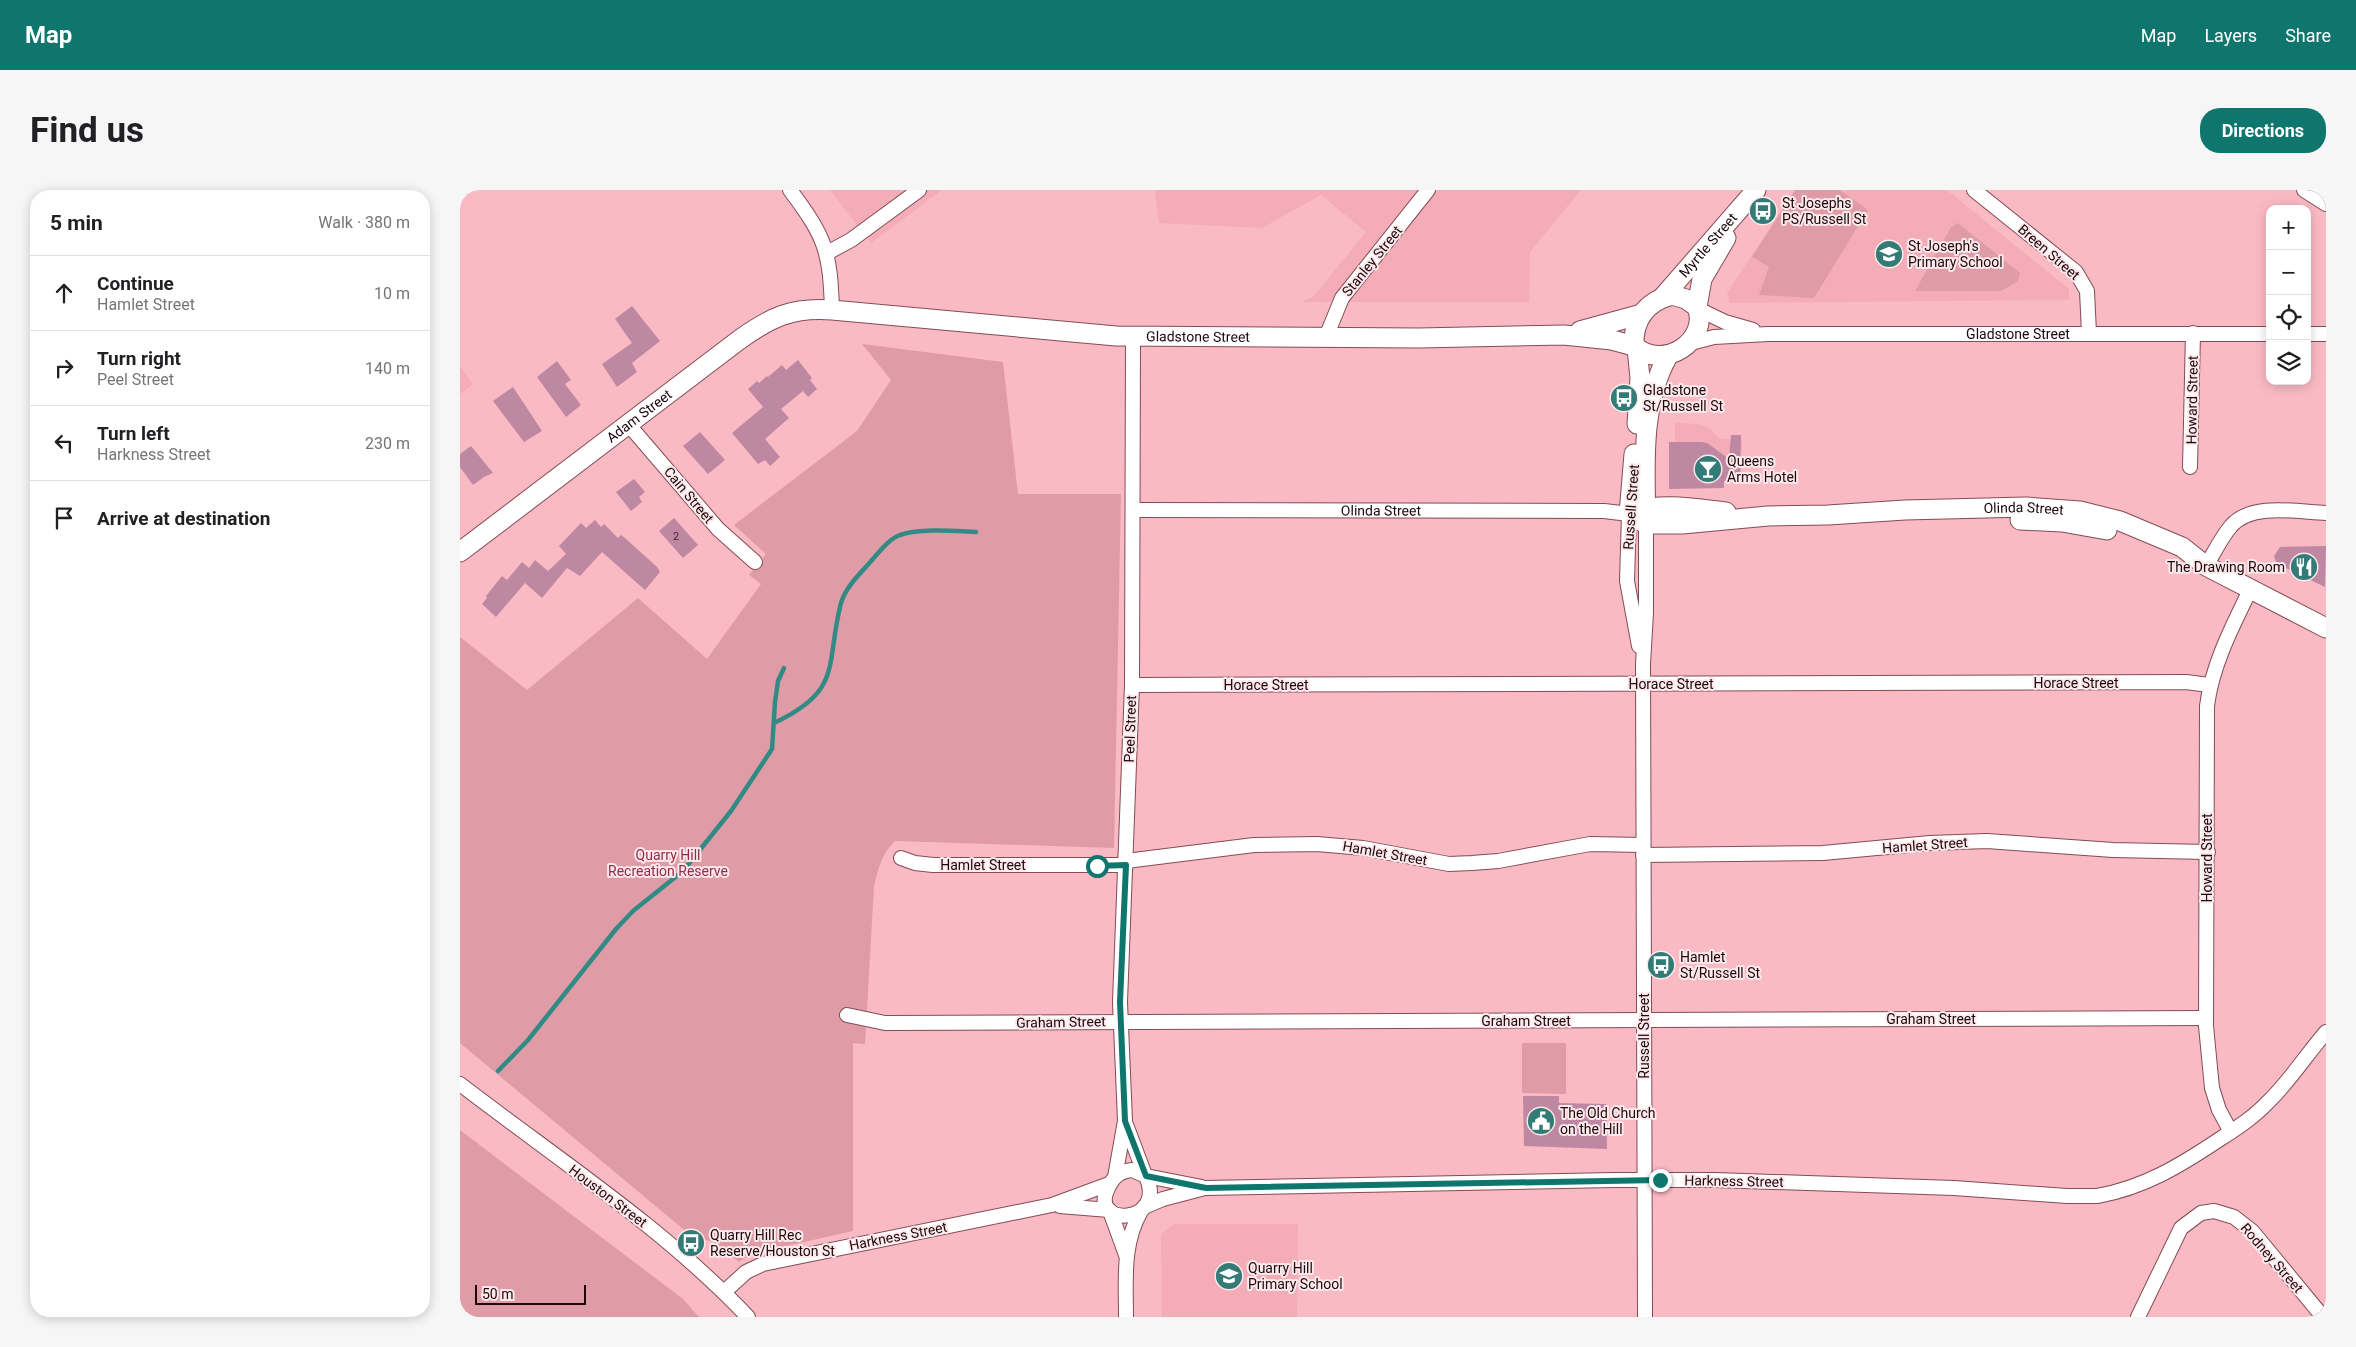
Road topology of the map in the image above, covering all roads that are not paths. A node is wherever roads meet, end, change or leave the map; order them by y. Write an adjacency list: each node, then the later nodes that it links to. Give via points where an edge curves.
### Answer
1 (790, 190): 8 (street, via 813,221)
2 (919, 190): 8 (street, via 851,240)
3 (1428, 190): 21 (street, Stanley Street, via 1342,298)
4 (1974, 190): 13 (street, Breen Street, via 2076,272 2086,291)
5 (2304, 190): 7 (street)
6 (1754, 191): 9 (main road, Myrtle Street); 10 (main road, Myrtle Street, via 1702,279)
7 (2326, 204)
8 (827, 253): 11 (street)
9 (1662, 298): 10 (main road, via 1680,297); 12 (main road)
10 (1698, 308): 15 (street, Gladstone Street, via 1737,326); 22 (main road, via 1698,328)
11 (832, 310): 20 (main road, Gladstone Street); 25 (main road, Adam Street, via 794,311 770,320)
12 (1642, 314): 19 (main road, Gladstone Street); 23 (main road, via 1635,326)
13 (2089, 333): 14 (street, Gladstone Street); 15 (street, Gladstone Street)
14 (2193, 333): 16 (street, Gladstone Street); 26 (street, Howard Street)
15 (1768, 334): 22 (street, Gladstone Street, via 1714,337)
16 (2266, 334)
17 (2311, 334): 18 (street)
18 (2326, 334)
19 (1564, 335): 21 (main road, Gladstone Street); 23 (main road, Gladstone Street, via 1612,340)
20 (1133, 337): 21 (main road, Gladstone Street); 27 (street, Peel Street)
21 (1326, 337)
22 (1687, 344): 24 (main road)
23 (1636, 347): 24 (main road, via 1648,355); 29 (main road, Russell Street)
24 (1668, 356): 29 (main road, Russell Street, via 1657,378 1650,415)
25 (628, 424): 30 (main road, Adam Street); 31 (street, Cain Street, via 718,529)
26 (2190, 467)
27 (1133, 510): 29 (street, Olinda Street, via 1604,511); 38 (street, Peel Street)
28 (2326, 513): 32 (street, via 2247,515 2232,525)
29 (1640, 515): 32 (main road, Olinda Street, via 1684,508 1768,516 2062,522 2112,532 2176,560); 36 (street, Russell Street, via 1646,612); 36 (street, Russell Street, via 1627,581)
30 (460, 552)
31 (754, 562)
32 (2206, 566): 33 (main road, Olinda Street)
33 (2251, 588): 34 (main road); 35 (main road); 39 (street, Howard Street)
34 (2326, 615)
35 (2326, 628)
36 (1643, 664): 37 (street, Russell Street)
37 (1643, 684): 38 (street, Horace Street); 39 (street, Horace Street, via 2186,682); 40 (street, Russell Street)
38 (1132, 685): 43 (street, Peel Street)
39 (2209, 685): 41 (street, Howard Street)
40 (1643, 850): 41 (street, Hamlet Street, via 1823,854 1987,841 2113,850); 43 (street, Hamlet Street, via 1590,844 1498,861 1464,863 1317,844 1254,846); 47 (street, Russell Street)
41 (2208, 852): 45 (street, Howard Street)
42 (901, 858): 43 (street, Hamlet Street, via 933,865)
43 (1126, 863): 46 (street, Peel Street)
44 (847, 1015): 46 (street, Graham Street, via 885,1024)
45 (2206, 1018): 47 (street, Graham Street); 51 (street, Howard Street, via 2212,1088)
46 (1121, 1021): 47 (street, Graham Street); 50 (street, Peel Street)
47 (1644, 1021): 53 (street, Russell Street)
48 (2326, 1032): 51 (street, Harkness Street, via 2270,1100)
49 (460, 1084): 60 (street, Houston Street, via 674,1247)
50 (1125, 1121): 52 (street, Peel Street); 54 (street, Peel Street)
51 (2231, 1132): 53 (street, Harkness Street, via 2139,1186 2096,1196 1801,1182)
52 (1145, 1175): 54 (street, via 1125,1171); 55 (street, Harkness Street); 57 (street, via 1151,1190)
53 (1645, 1180): 55 (street, Harkness Street); 64 (street, Russell Street)
54 (1112, 1181): 56 (street, Harkness Street); 58 (street, via 1105,1196)
55 (1206, 1188): 57 (street, Harkness Street)
56 (1052, 1205): 58 (street, Harkness Street); 60 (street, Harkness Street, via 764,1264 746,1272)
57 (1143, 1208): 58 (street, via 1123,1217); 59 (street, via 1134,1222)
58 (1109, 1210): 59 (street)
59 (1126, 1256): 63 (street)
60 (724, 1292): 62 (street, Houston Street)
61 (2322, 1308): 65 (street, Rodney Street, via 2252,1231 2234,1217 2214,1211 2201,1213 2181,1228)
62 (748, 1317)
63 (1126, 1317)
64 (1645, 1317)
65 (2138, 1317)

